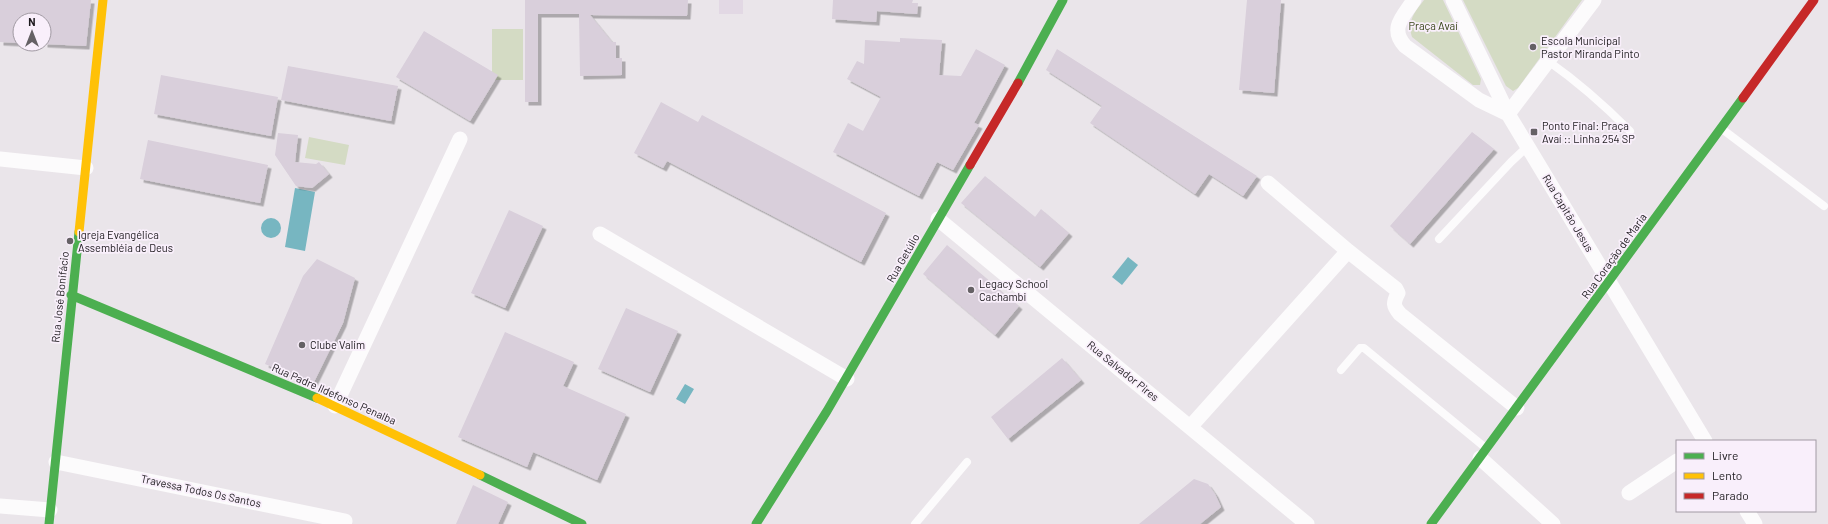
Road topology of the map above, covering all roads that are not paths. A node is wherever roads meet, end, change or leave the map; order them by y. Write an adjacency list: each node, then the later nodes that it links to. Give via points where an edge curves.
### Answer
1 (103, 0): 14 (street, Rua José Bonifácio)
2 (1064, 0): 17 (street, Rua Getúlio, via 1002,112)
3 (1414, 0): 8 (street, via 1397,27 1398,38 1405,46 1479,100)
4 (1453, 0): 8 (street, Rua Capitão Jesus)
5 (1594, 0): 7 (street)
6 (1814, 0): 9 (street, Rua Coração de Maria)
7 (1548, 61): 8 (street); 10 (lane, via 1600,101)
8 (1508, 114): 12 (street, Rua Capitão Jesus)
9 (1721, 129): 16 (lane); 21 (street, Rua Coração de Maria)
10 (1630, 130)
11 (460, 139): 25 (street)
12 (1528, 146): 19 (lane); 21 (street, Rua Capitão Jesus)
13 (0, 159): 14 (street)
14 (86, 168): 22 (street, Rua José Bonifácio)
15 (1268, 183): 20 (street)
16 (1824, 206)
17 (938, 219): 24 (street, Rua Getúlio); 27 (street, Rua Salvador Pires)
18 (600, 234): 24 (street)
19 (1439, 239)
20 (1348, 251): 26 (street, via 1396,288 1398,294 1394,308 1400,314); 27 (street)
21 (1610, 282): 26 (street, Rua Coração de Maria); 28 (street, Rua Capitão Jesus)
22 (71, 295): 25 (street, Rua Padre Ildefonso Penalba); 30 (street, Rua José Bonifácio)
23 (1341, 370): 29 (lane, via 1360,348 1364,348)
24 (847, 379): 39 (street, Rua Getúlio)
25 (335, 406): 38 (street, Rua Padre Ildefonso Penalba)
26 (1517, 408): 29 (street, Rua Coração de Maria)
27 (1191, 426): 41 (street, Rua Salvador Pires)
28 (1703, 440)
29 (1483, 453): 42 (street, Rua Coração de Maria); 43 (street)
30 (56, 462): 36 (street, Rua José Bonifácio); 37 (street, Travessa Todos Os Santos)
31 (967, 462): 40 (lane)
32 (1676, 462): 33 (street)
33 (1629, 493)
34 (0, 506): 36 (street)
35 (1748, 512): 44 (street)
36 (49, 517)
37 (345, 521)
38 (582, 524)
39 (756, 524)
40 (915, 524)
41 (1307, 524)
42 (1431, 524)
43 (1553, 524)
44 (1755, 524)

